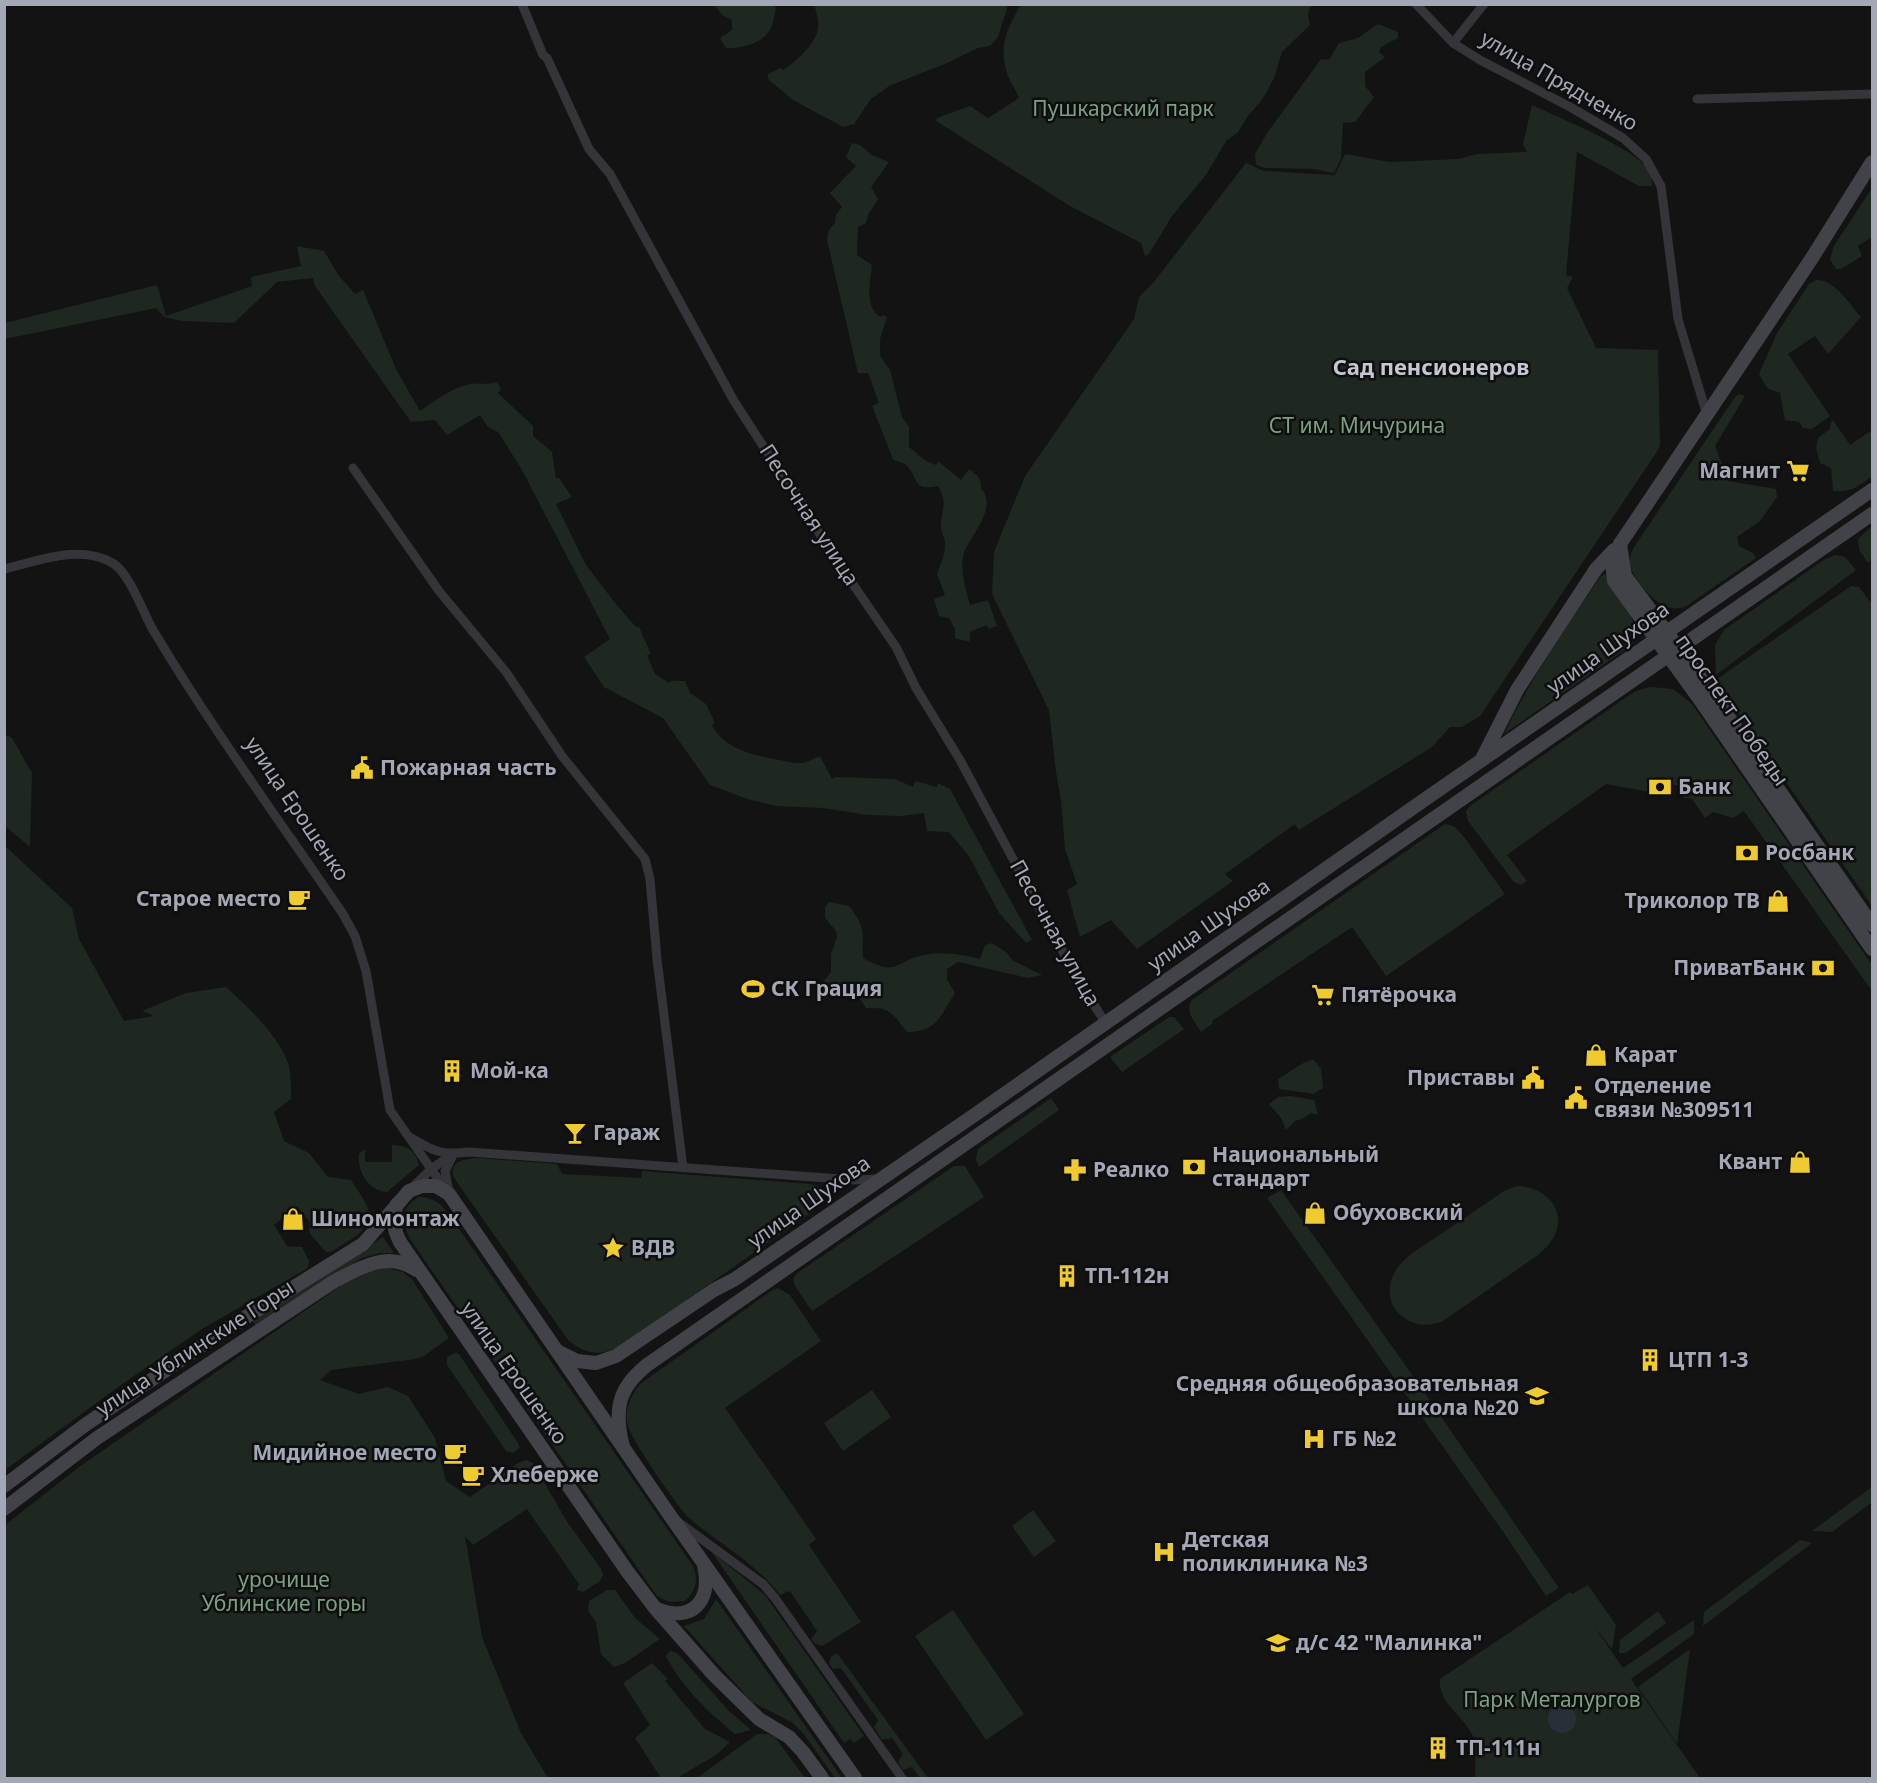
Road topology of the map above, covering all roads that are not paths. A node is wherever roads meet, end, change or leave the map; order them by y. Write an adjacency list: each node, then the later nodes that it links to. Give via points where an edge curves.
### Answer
1 (522, 4): 24 (street, Песочная улица, via 589,149 610,174 734,401 896,647 1079,982)
2 (1416, 4): 4 (street, улица Прядченко)
3 (1484, 4): 4 (street)
4 (1453, 43): 8 (street, улица Прядченко, via 1623,138 1646,159 1661,186 1678,319)
5 (1872, 94): 6 (street)
6 (1697, 99)
7 (1872, 162): 8 (main road)
8 (1707, 415): 12 (main road)
9 (353, 468): 28 (street, via 439,591 506,672 562,756 645,859)
10 (1872, 490): 14 (main road, улица Шухова)
11 (1872, 514): 15 (main road, улица Шухова)
12 (1620, 544): 14 (main road, проспект Победы, via 1612,562 1614,580); 16 (main road, via 1596,569 1517,690)
13 (4, 569): 26 (street, улица Ерошенко, via 65,555 96,555 116,565 241,766 355,936 366,971 390,1110)
14 (1662, 637): 15 (main road, проспект Победы); 16 (main road, улица Шухова)
15 (1674, 653): 17 (main road, улица Шухова); 20 (main road, проспект Победы); 21 (main road, проспект Победы, via 1703,704)
16 (1478, 763): 17 (main road); 18 (main road, улица Шухова)
17 (1485, 782): 19 (main road, улица Шухова)
18 (1439, 789): 19 (main road); 22 (main road, улица Шухова)
19 (1450, 806): 23 (main road, улица Шухова)
20 (1872, 925)
21 (1872, 948)
22 (1162, 984): 23 (main road); 24 (main road, улица Шухова)
23 (1172, 1001): 25 (main road, улица Шухова)
24 (1105, 1022): 25 (main road); 30 (main road, улица Шухова)
25 (1116, 1039): 36 (main road, улица Шухова, via 638,1373 626,1385 620,1402 618,1428)
26 (406, 1135): 27 (street, via 432,1151); 29 (street, улица Ерошенко)
27 (453, 1154): 28 (street, via 470,1152); 29 (street); 32 (street, via 445,1171)
28 (683, 1168): 30 (street)
29 (431, 1169): 31 (street); 32 (street, улица Ерошенко)
30 (879, 1179): 35 (main road, улица Шухова, via 616,1356 596,1363 577,1361)
31 (409, 1191): 32 (main road, via 436,1186); 33 (main road)
32 (449, 1194): 35 (main road, улица Ерошенко)
33 (397, 1203): 34 (main road, улица Ерошенко, via 394,1230); 37 (main road, улица Ублинские Горы, via 363,1244 222,1332 85,1425)
34 (421, 1274): 38 (main road, улица Ублинские Горы, via 395,1260 362,1266 97,1438); 41 (main road, улица Ерошенко)
35 (559, 1352): 36 (main road, улица Ерошенко)
36 (623, 1447): 39 (main road, улица Ерошенко)
37 (4, 1486)
38 (4, 1509)
39 (671, 1517): 40 (main road, улица Ерошенко); 44 (street, улица Ерошенко, via 769,1591)
40 (704, 1563): 41 (main road, via 706,1593 699,1606 678,1614); 43 (main road, улица Ерошенко)
41 (655, 1608): 42 (main road, улица Ерошенко, via 747,1708 789,1737)
42 (822, 1779)
43 (855, 1779)
44 (902, 1779)

